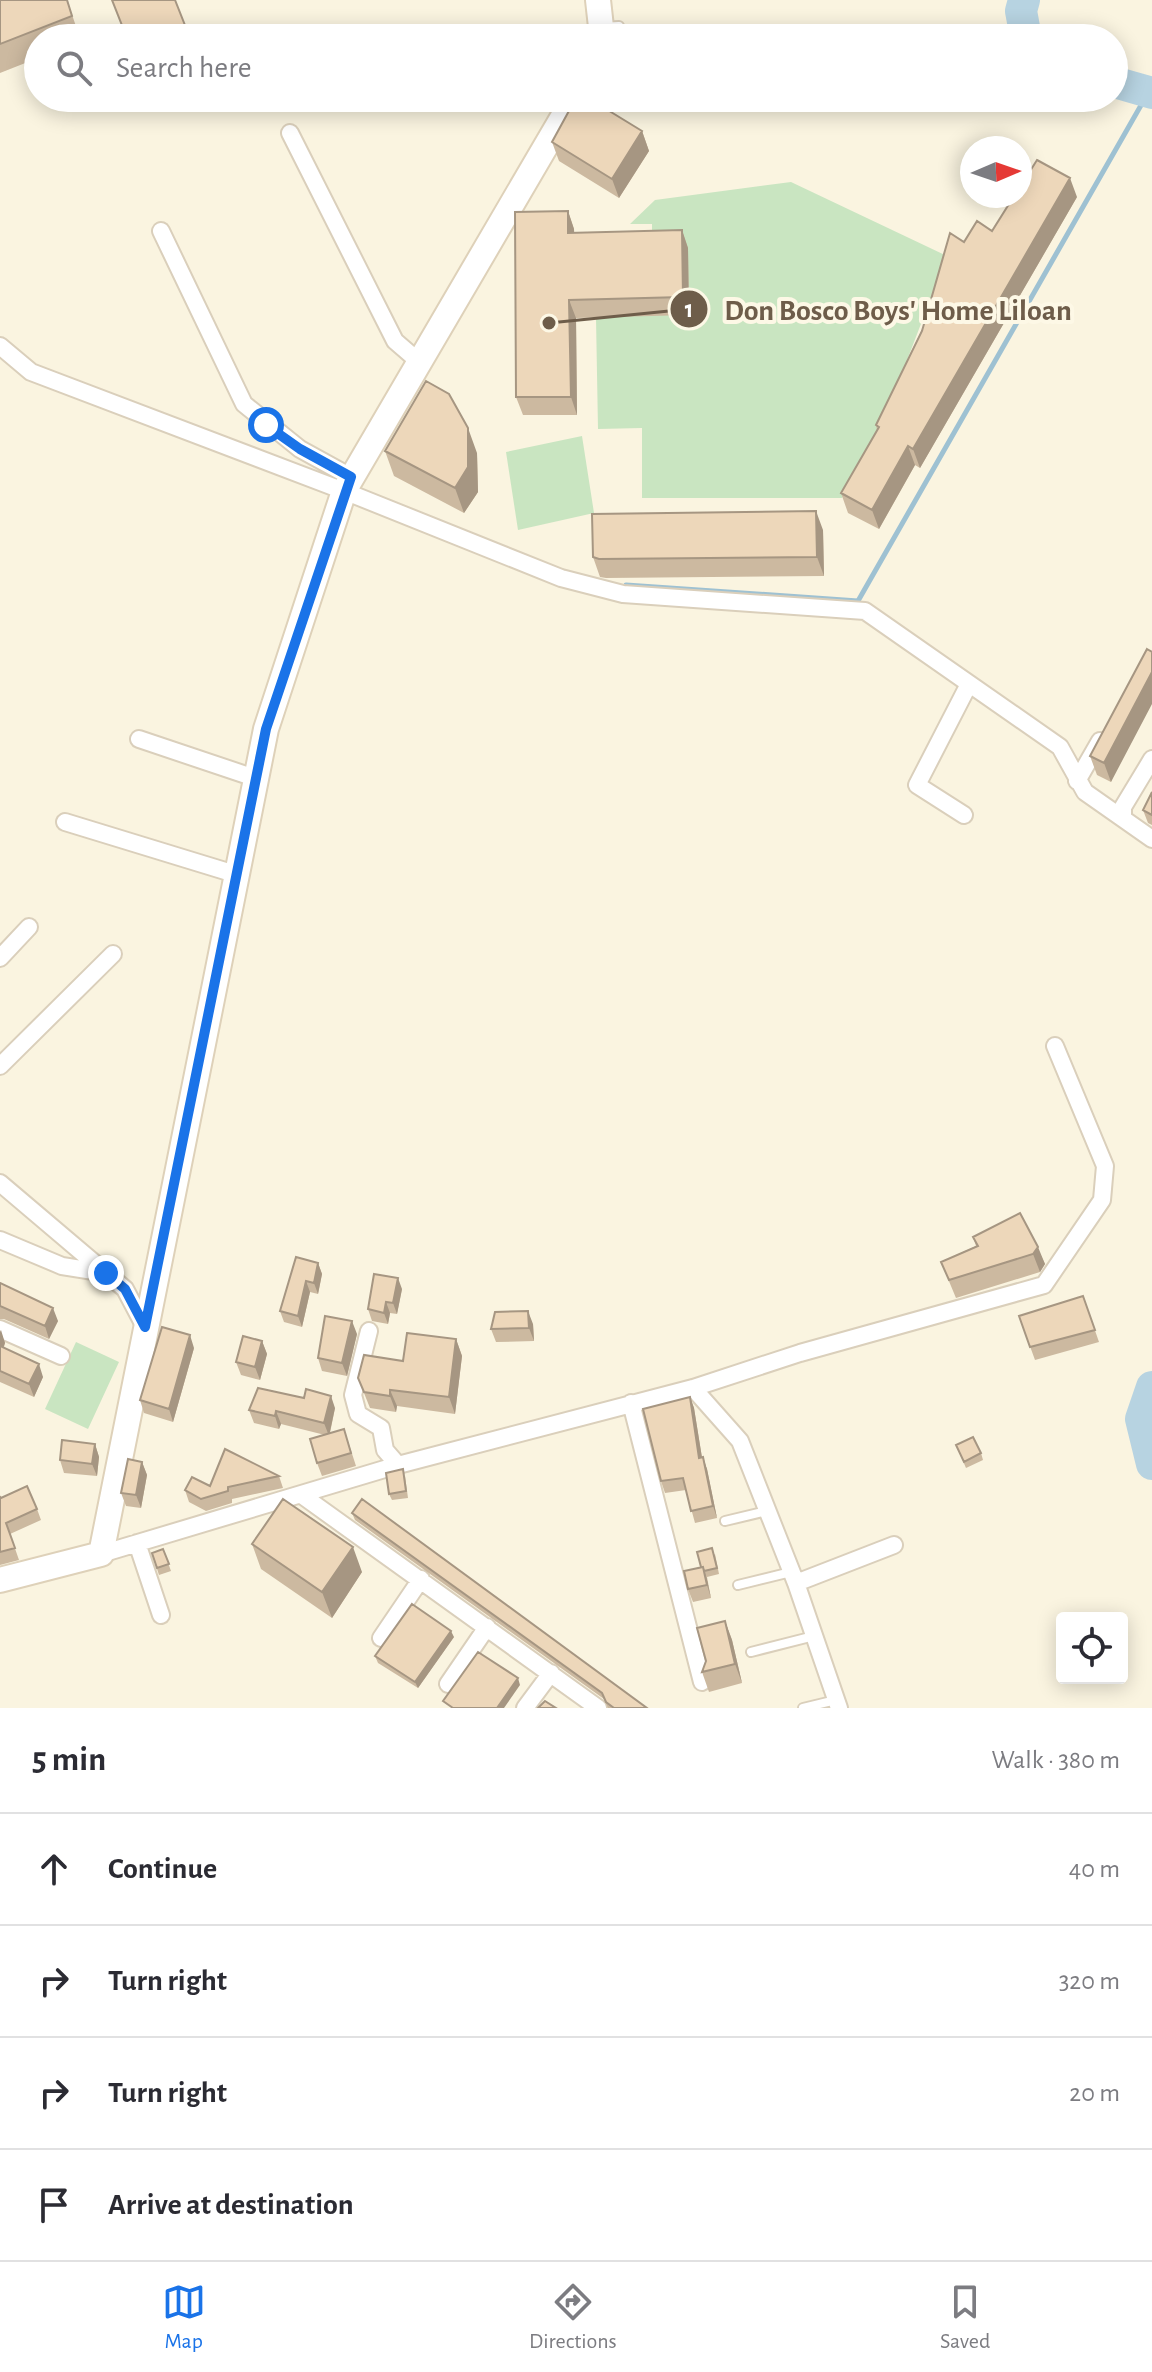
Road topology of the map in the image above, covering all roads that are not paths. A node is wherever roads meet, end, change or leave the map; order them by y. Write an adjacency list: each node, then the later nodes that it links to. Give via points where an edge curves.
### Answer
1 (598, 0): 2 (street)
2 (604, 24)
3 (566, 112): 7 (street)
4 (290, 133): 7 (street, via 395,341)
5 (161, 231): 8 (street, via 244,404)
6 (0, 346): 8 (street, via 31,372)
7 (417, 360): 8 (street)
8 (348, 484): 9 (street, via 561,578 623,594 865,611); 13 (street, via 266,729)
9 (969, 684): 14 (street, via 1060,747); 15 (street, via 917,785)
10 (1111, 723): 14 (street)
11 (139, 739): 13 (street)
12 (1152, 759): 16 (street, via 1123,807)
13 (255, 778): 19 (street)
14 (1077, 781): 16 (street)
15 (964, 815)
16 (1123, 817): 18 (street)
17 (65, 822): 19 (street)
18 (1152, 839)
19 (235, 874): 28 (street)
20 (29, 927): 22 (street)
21 (113, 954): 24 (street)
22 (0, 958)
23 (1055, 1046): 32 (street, via 1105,1166 1102,1200 1044,1285)
24 (0, 1066)
25 (0, 1183): 27 (street)
26 (0, 1240): 27 (street, via 62,1266)
27 (106, 1273): 28 (street, via 125,1289)
28 (145, 1327): 40 (street)
29 (0, 1329): 31 (street)
30 (369, 1331): 34 (street, via 353,1395 358,1414 381,1428 385,1450)
31 (61, 1356)
32 (693, 1388): 33 (street); 36 (street, via 740,1441)
33 (631, 1403): 34 (street); 51 (street)
34 (398, 1465): 35 (street)
35 (303, 1496): 38 (street); 42 (street)
36 (768, 1510): 37 (lane); 41 (street)
37 (725, 1521)
38 (137, 1543): 40 (street); 45 (street)
39 (894, 1545): 41 (street)
40 (101, 1554): 43 (street)
41 (794, 1578): 44 (lane); 47 (street)
42 (421, 1579): 46 (street); 48 (street)
43 (0, 1580)
44 (738, 1585)
45 (161, 1615)
46 (487, 1627): 50 (street); 52 (street)
47 (814, 1636): 49 (lane); 53 (street)
48 (381, 1638)
49 (751, 1652)
50 (551, 1673): 54 (street); 55 (street)
51 (702, 1682)
52 (448, 1684)
53 (838, 1704): 56 (lane)
54 (525, 1708)
55 (598, 1708)
56 (803, 1708)

